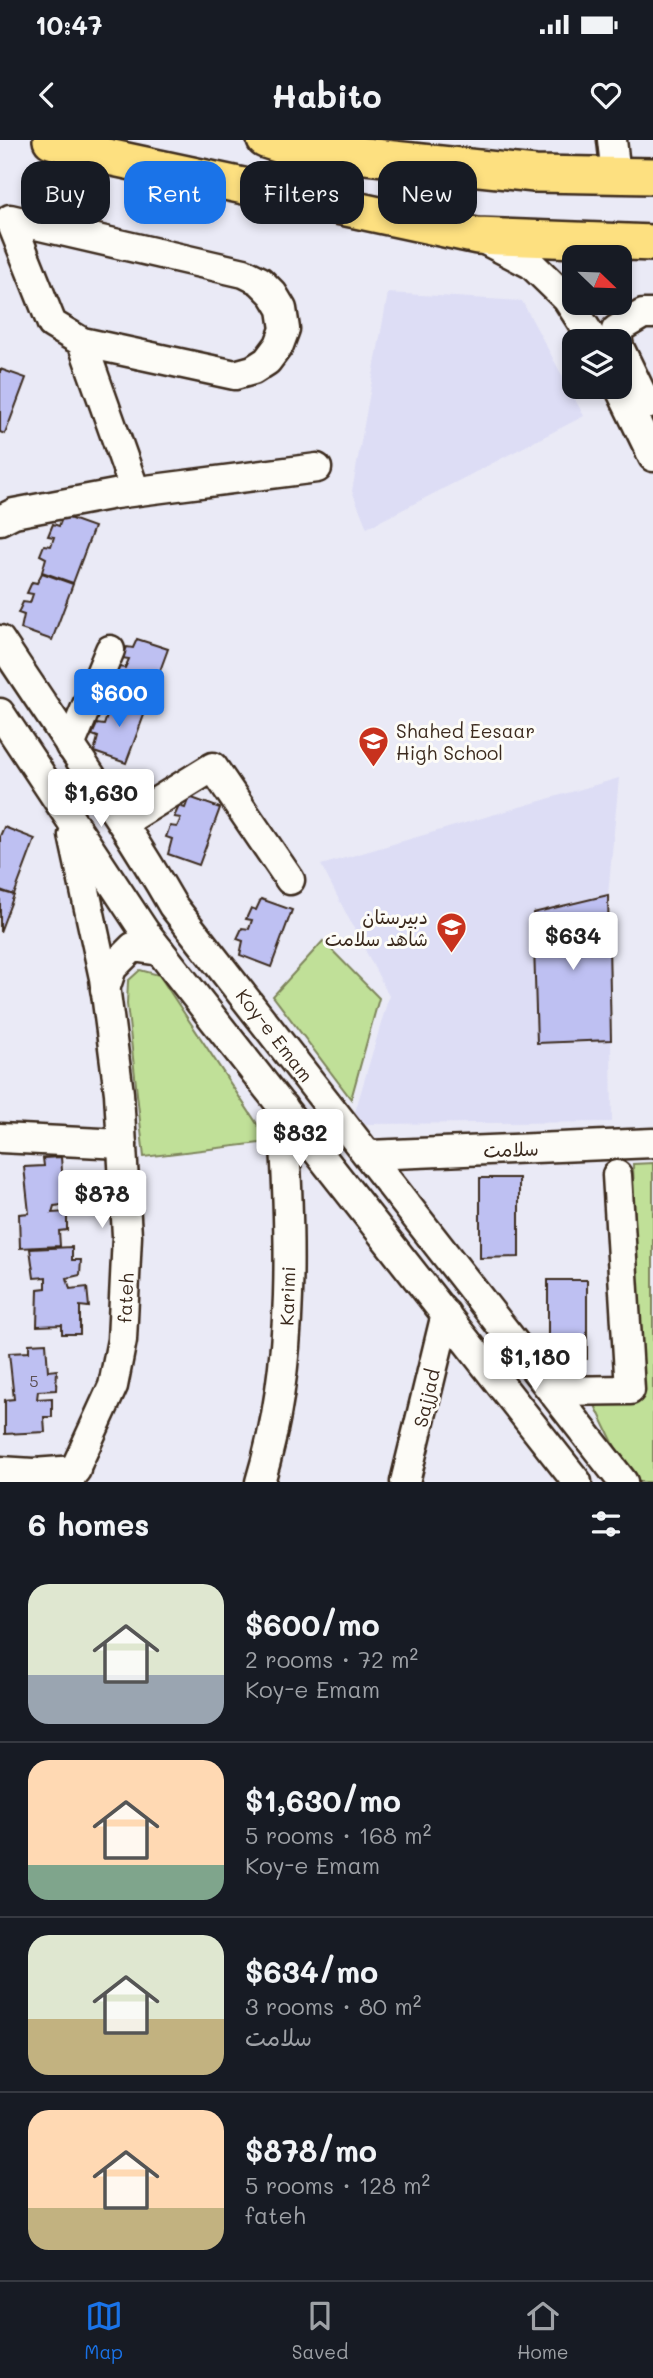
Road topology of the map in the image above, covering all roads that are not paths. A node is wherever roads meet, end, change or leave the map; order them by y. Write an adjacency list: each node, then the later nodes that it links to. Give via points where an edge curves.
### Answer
1 (51, 140): 6 (main road, via 99,155)
2 (265, 140): 4 (main road, via 290,148 536,174)
3 (612, 140): 4 (street)
4 (616, 175): 5 (main road)
5 (653, 176)
6 (477, 236): 7 (main road); 9 (street, via 531,264)
7 (653, 243)
8 (653, 314): 10 (street, via 643,314)
9 (600, 329)
10 (625, 329)
11 (82, 342): 11 (street, via 52,324 10,219 244,273 260,281 282,309 285,329 267,361 234,375); 17 (street)
12 (632, 378): 14 (street)
13 (626, 399): 15 (street)
14 (653, 417)
15 (653, 457)
16 (317, 468): 17 (street)
17 (125, 493): 18 (street, via 14,513)
18 (0, 520)
19 (0, 640): 22 (street, Koy-e Emam)
20 (110, 650): 22 (street)
21 (0, 713): 23 (street, Koy-e Emam)
22 (70, 746): 24 (street, Koy-e Emam)
23 (70, 822): 25 (street, Koy-e Emam); 28 (street, fateh)
24 (129, 829): 25 (street); 26 (street, via 213,767); 33 (street, Koy-e Emam, via 173,906)
25 (97, 862): 27 (street, Koy-e Emam)
26 (290, 880)
27 (160, 951): 28 (street, via 133,947 112,968); 29 (street, Koy-e Emam)
28 (105, 984): 32 (street, fateh)
29 (283, 1107): 35 (street, Koy-e Emam); 42 (street, Karimi, via 289,1311 273,1438)
30 (0, 1138): 32 (street)
31 (653, 1143): 33 (street, سلامت)
32 (122, 1144): 41 (street, fateh, via 127,1236 122,1340 113,1387)
33 (369, 1155): 36 (street, Koy-e Emam)
34 (617, 1175): 38 (street, via 630,1390)
35 (446, 1314): 37 (street, Koy-e Emam); 43 (street, Sajjad)
36 (532, 1362): 37 (street); 38 (street, Koy-e Emam)
37 (504, 1389): 39 (street, Koy-e Emam)
38 (554, 1391): 46 (street, Koy-e Emam)
39 (556, 1455): 44 (street); 45 (street, Koy-e Emam)
40 (0, 1471): 41 (street)
41 (73, 1476)
42 (260, 1482)
43 (405, 1482)
44 (548, 1482)
45 (577, 1482)
46 (623, 1482)

